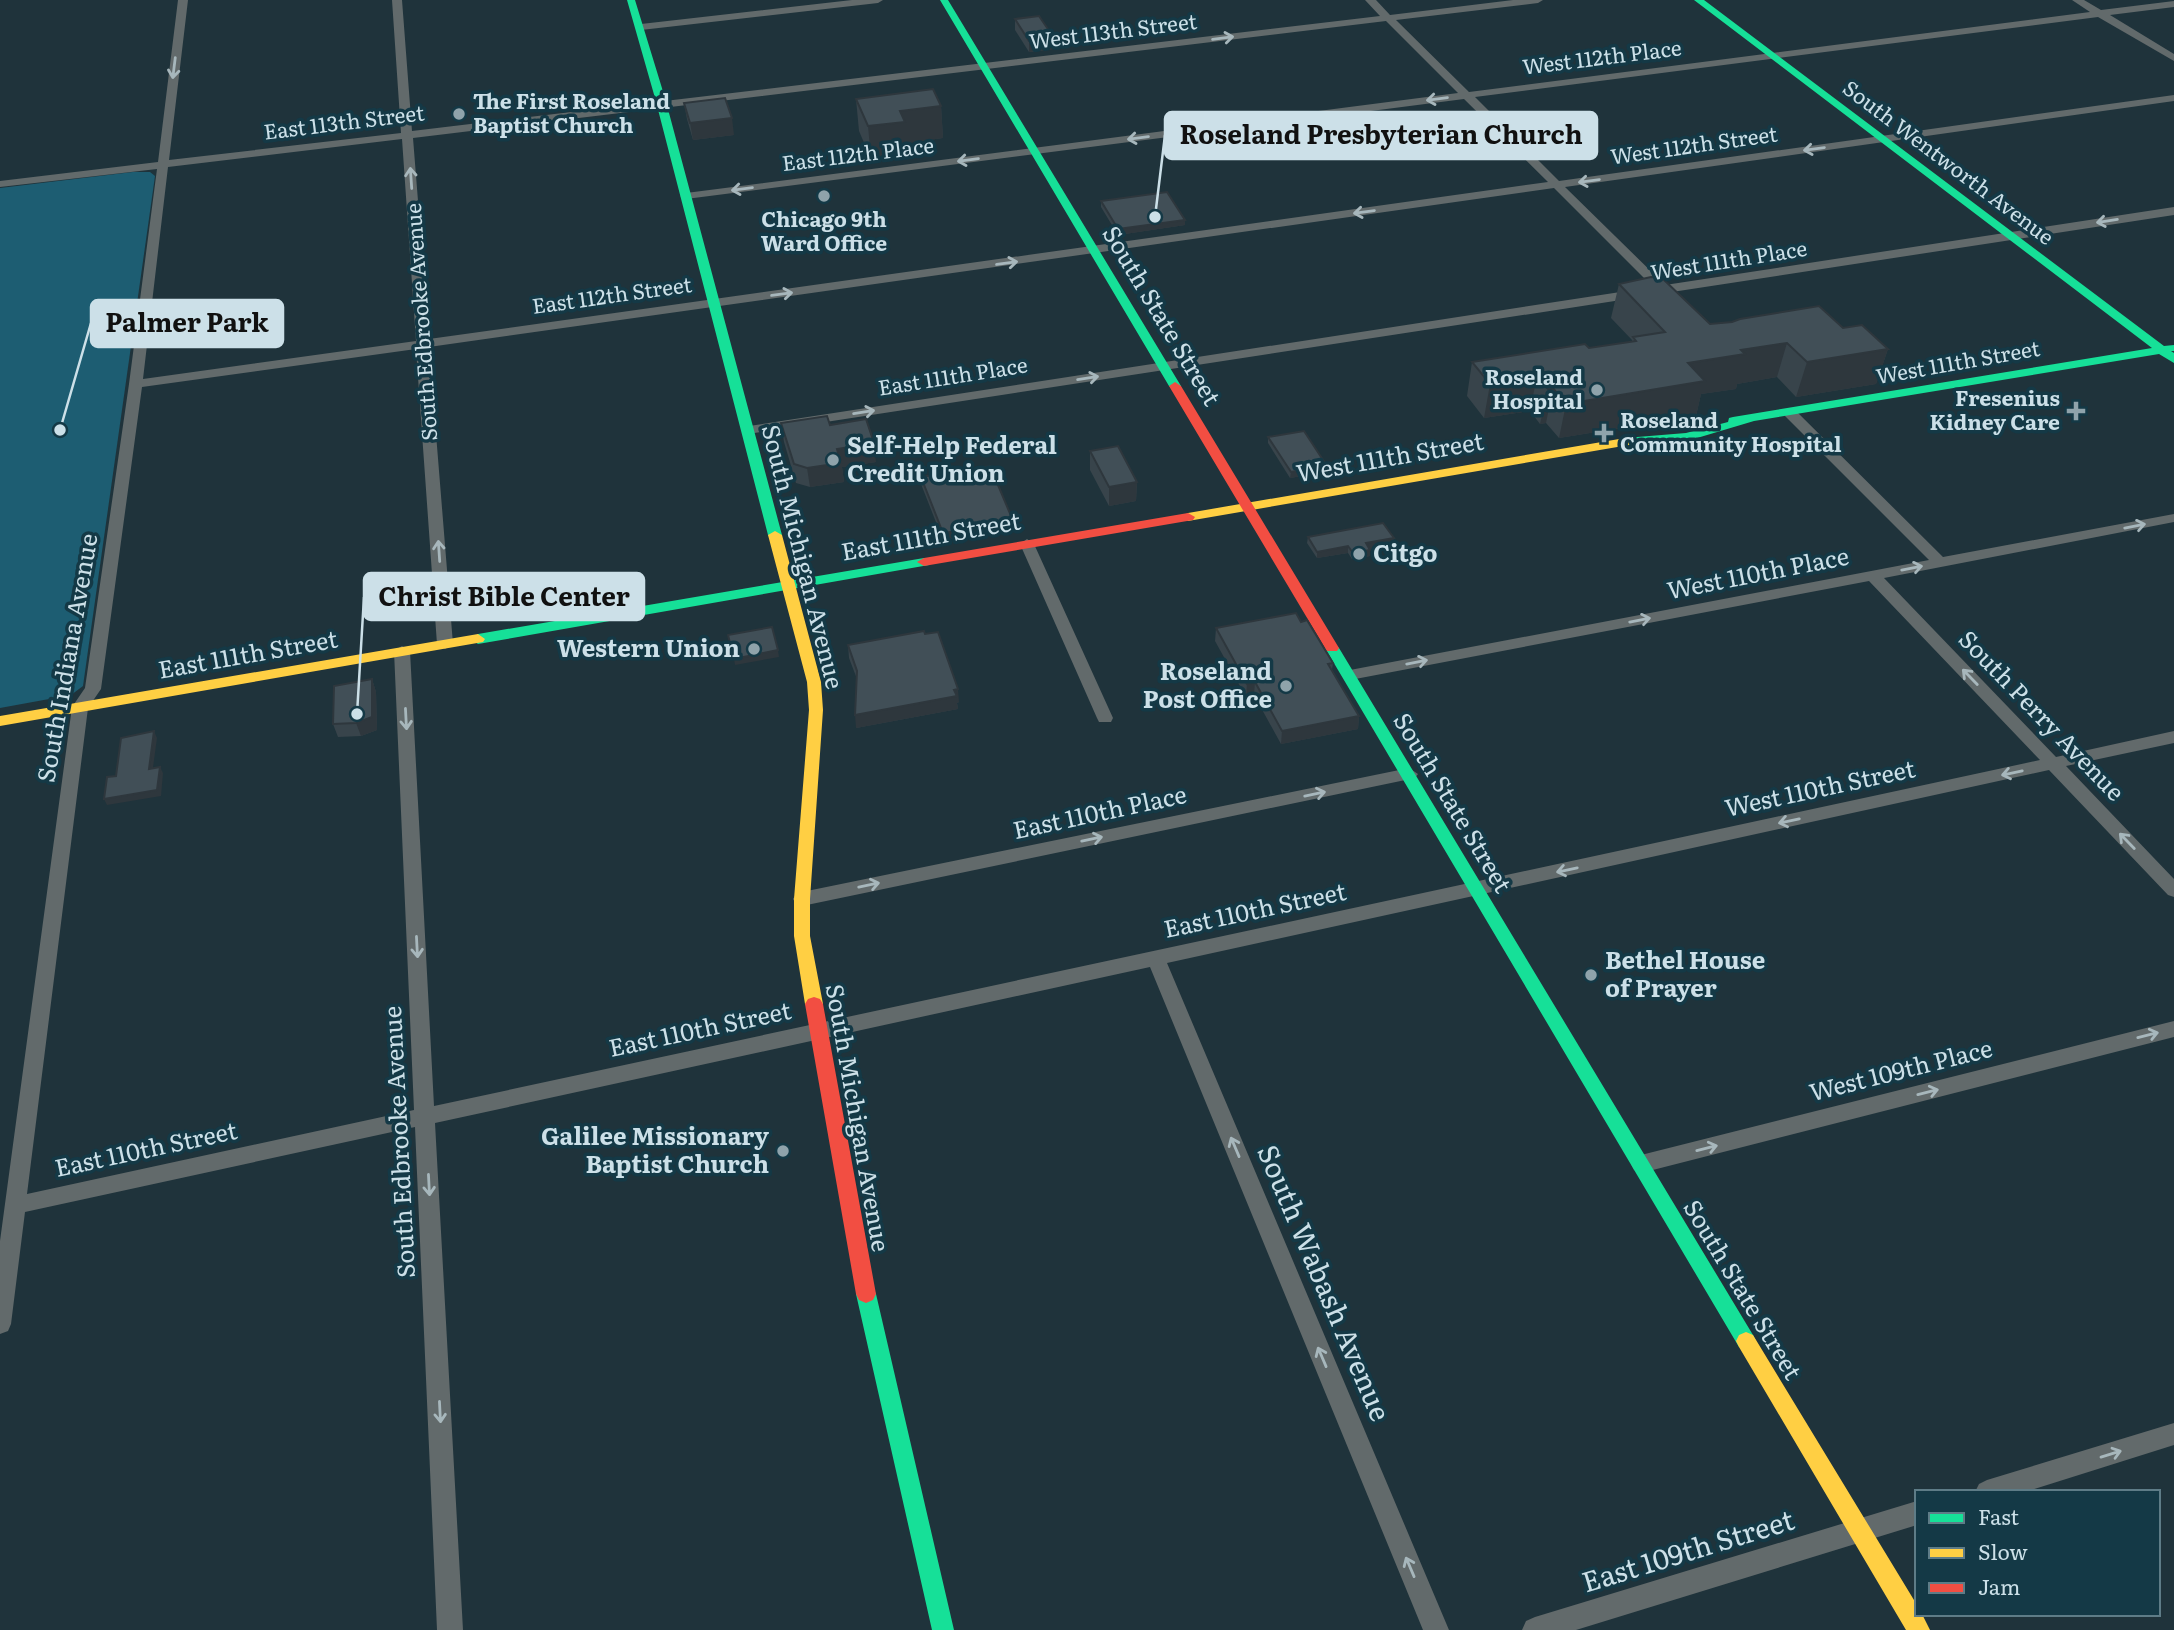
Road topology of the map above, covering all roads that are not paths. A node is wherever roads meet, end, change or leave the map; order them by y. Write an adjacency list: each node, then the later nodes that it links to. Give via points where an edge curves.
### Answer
1 (183, 0): 23 (street, South Indiana Avenue, one-way to 23)
2 (397, 0): 20 (street, South Edbrooke Avenue)
3 (631, 0): 13 (main road, South Michigan Avenue)
4 (878, 0): 13 (street)
5 (944, 0): 16 (main road, South State Street)
6 (1370, 0): 12 (street)
7 (1538, 0): 12 (street, West 113th Street)
8 (1698, 0): 14 (main road, South Wentworth Avenue)
9 (2077, 0): 11 (street)
10 (2174, 4): 11 (street, West 112th Place)
11 (2100, 14): 14 (street, West 112th Place); 15 (street)
12 (1388, 18): 16 (street, West 113th Street, one-way to 12); 17 (street)
13 (641, 27): 19 (main road, South Michigan Avenue)
14 (1772, 56): 17 (street, West 112th Place); 21 (main road, South Wentworth Avenue)
15 (2174, 58)
16 (985, 66): 19 (street, East 113th Street); 22 (main road, South State Street)
17 (1466, 96): 22 (street, West 112th Place, one-way to 22); 25 (street)
18 (2174, 98): 21 (street, West 112th Street)
19 (662, 105): 20 (street, East 113th Street); 26 (main road, South Michigan Avenue)
20 (408, 135): 23 (street, East 113th Street); 33 (street, South Edbrooke Avenue, one-way to 20)
21 (1882, 139): 25 (street, West 112th Street, one-way to 25); 28 (main road, South Wentworth Avenue)
22 (1035, 151): 26 (street, East 112th Place, one-way to 26); 29 (main road, South State Street)
23 (162, 164): 24 (street, East 113th Street); 36 (street, South Indiana Avenue)
24 (0, 184)
25 (1557, 185): 29 (street, West 112th Street, one-way to 29); 30 (street)
26 (686, 196): 32 (main road, South Michigan Avenue)
27 (2174, 211): 28 (street, West 111th Place, one-way to 28)
28 (2010, 236): 30 (street, West 111th Place); 34 (main road, South Wentworth Avenue)
29 (1095, 250): 32 (street, East 112th Street, one-way to 29); 35 (main road, South State Street)
30 (1663, 290): 31 (street); 35 (street, West 111th Place)
31 (1673, 300)
32 (714, 303): 33 (street, East 112th Street); 38 (main road, South Michigan Avenue)
33 (424, 344): 36 (street, East 112th Street); 45 (street, South Edbrooke Avenue, one-way to 33)
34 (2170, 352): 37 (main road, West 111th Street)
35 (1165, 366): 38 (street, East 111th Place, one-way to 35); 39 (main road, South State Street)
36 (136, 384): 48 (street, South Indiana Avenue, via 93,688)
37 (1790, 413): 39 (main road, West 111th Street, via 1684,425 1622,442); 42 (street)
38 (748, 430): 44 (main road, South Michigan Avenue)
39 (1248, 506): 41 (main road, East 111th Street); 47 (main road, South State Street)
40 (2174, 518): 42 (street, West 110th Place, one-way to 40)
41 (1027, 544): 44 (main road, East 111th Street); 49 (street)
42 (1940, 563): 43 (street, West 110th Place, one-way to 42)
43 (1873, 576): 47 (street, West 110th Place, one-way to 43); 52 (street, South Perry Avenue, one-way to 43)
44 (788, 585): 45 (main road, East 111th Street); 56 (main road, South Michigan Avenue, via 814,682 816,710)
45 (445, 644): 46 (main road, East 111th Street)
46 (402, 651): 48 (main road, East 111th Street); 60 (street, South Edbrooke Avenue, one-way to 60)
47 (1350, 675): 53 (main road, South State Street)
48 (80, 707): 50 (main road, East 111th Street); 62 (street, South Indiana Avenue)
49 (1105, 718)
50 (0, 721)
51 (2174, 737): 52 (street, West 110th Street)
52 (2053, 764): 54 (street, West 110th Street, one-way to 54); 55 (street, South Perry Avenue, one-way to 52)
53 (1409, 774): 54 (main road, South State Street); 56 (street, East 110th Place, one-way to 53)
54 (1477, 889): 57 (street, East 110th Street); 61 (main road, South State Street)
55 (2174, 890)
56 (802, 899): 59 (main road, South Michigan Avenue, via 802,936)
57 (1156, 959): 59 (street, East 110th Street); 70 (street, South Wabash Avenue, one-way to 57)
58 (2174, 1029): 61 (street, West 109th Place, one-way to 58)
59 (818, 1032): 60 (street, East 110th Street); 69 (main road, South Michigan Avenue, via 862,1275)
60 (425, 1116): 62 (street, East 110th Street); 68 (street, South Edbrooke Avenue, one-way to 68)
61 (1641, 1164): 67 (main road, South State Street)
62 (17, 1205): 63 (street, South Indiana Avenue)
63 (0, 1324)
64 (2174, 1434): 65 (street, one-way to 64)
65 (1994, 1490)
66 (1915, 1514): 67 (street, East 109th Street)
67 (1859, 1530): 71 (street, East 109th Street); 72 (main road, South State Street)
68 (450, 1630)
69 (943, 1630)
70 (1436, 1630)
71 (1535, 1630)
72 (1919, 1630)

